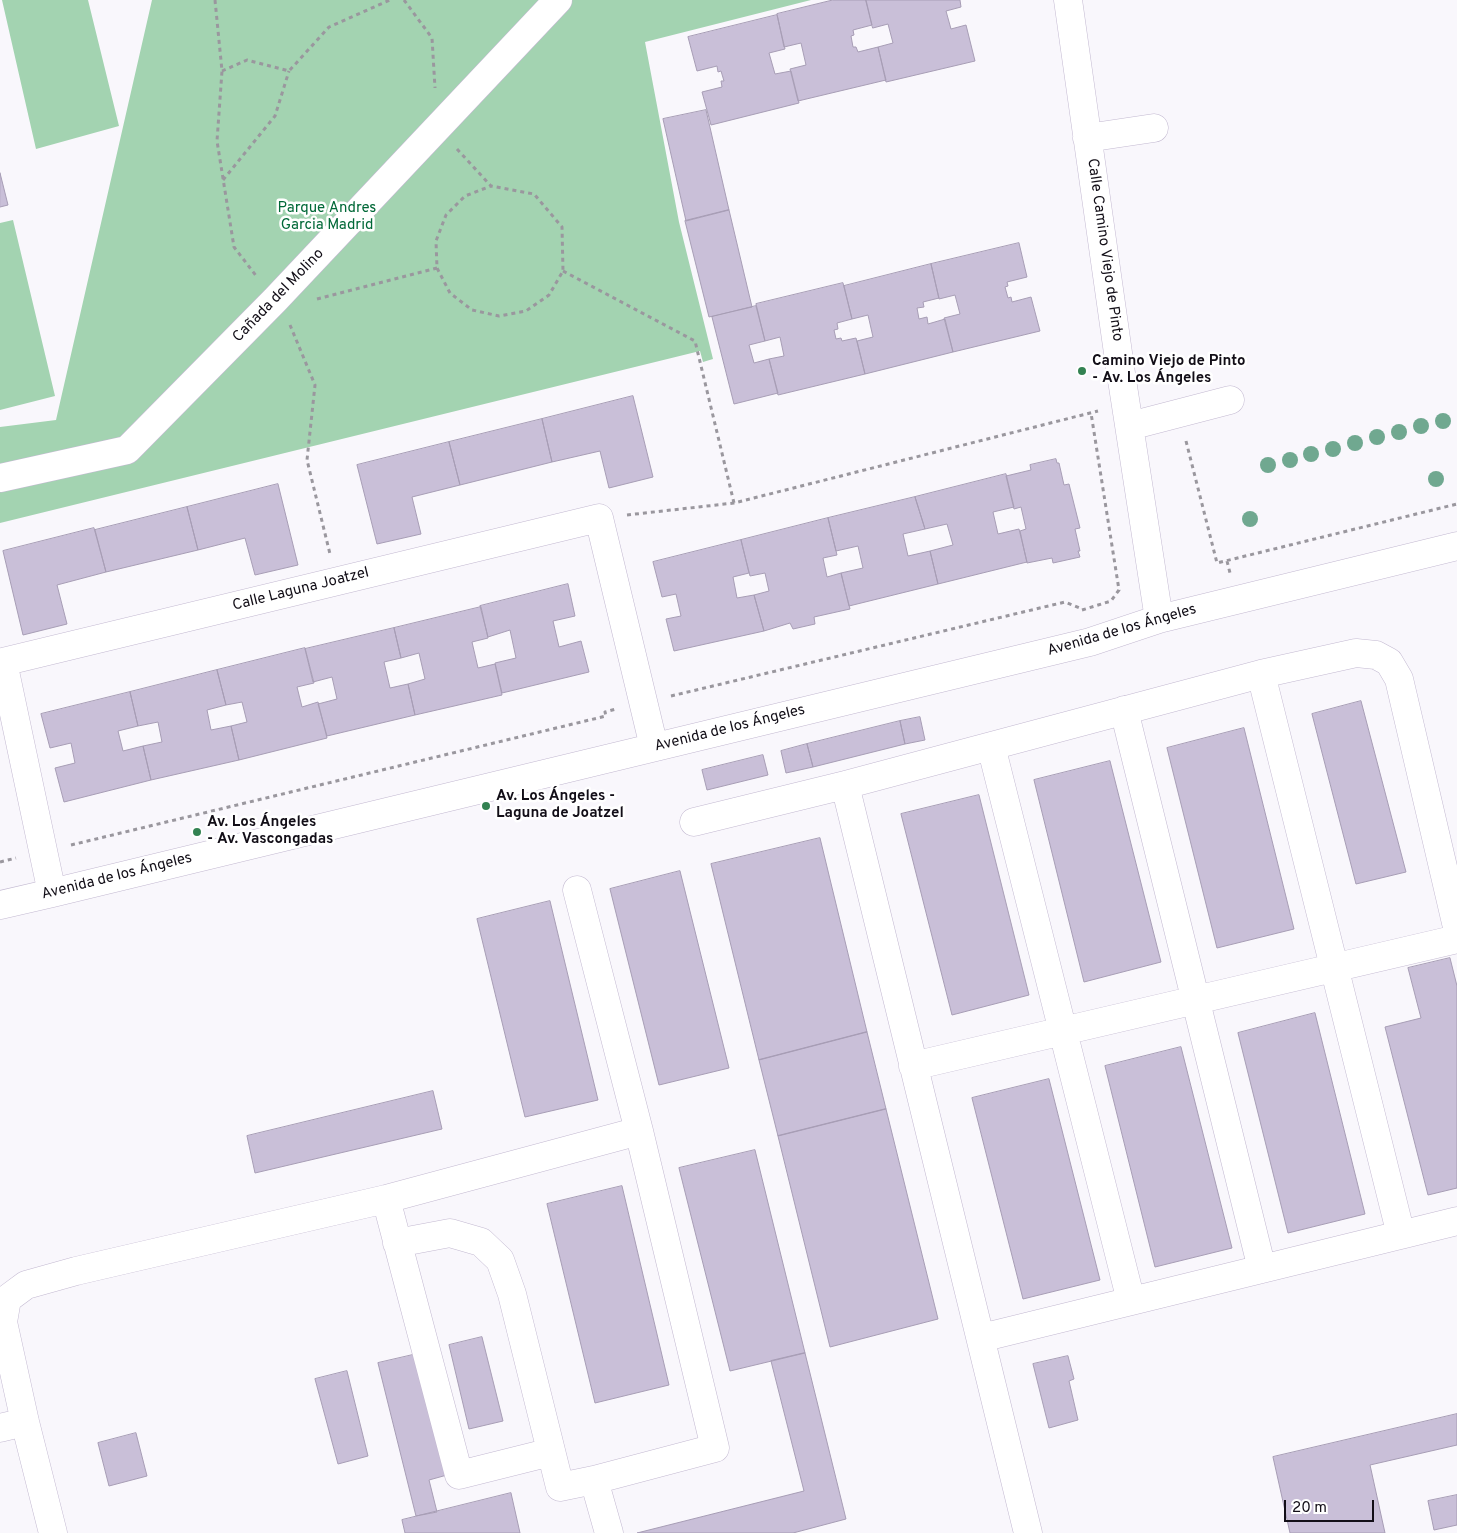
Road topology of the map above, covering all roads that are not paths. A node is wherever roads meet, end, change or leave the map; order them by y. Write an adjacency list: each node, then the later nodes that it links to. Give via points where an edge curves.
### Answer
1 (558, 0): 7 (street, Cañada del Molino, via 275,300 127,450)
2 (1068, 0): 4 (street, Calle Camino Viejo de Pinto)
3 (1154, 128): 4 (street)
4 (1087, 138): 6 (street, Calle Camino Viejo de Pinto)
5 (1230, 400): 6 (street, via 1179,414)
6 (1128, 415): 9 (street, Calle Camino Viejo de Pinto)
7 (0, 478)
8 (1457, 546): 9 (street, Avenida de los Ángeles)
9 (1159, 619): 13 (street, Avenida de los Ángeles, via 1090,642)
10 (1261, 674): 11 (street); 19 (street, via 1356,653 1389,662 1399,679); 21 (street)
11 (1124, 710): 12 (street); 22 (street)
12 (991, 746): 14 (street); 23 (street)
13 (654, 748): 17 (street, Avenida de los Ángeles); 17 (street, Calle Laguna Joatzel, via 599,518 3,662)
14 (845, 785): 15 (street); 24 (street)
15 (694, 822)
16 (577, 890): 25 (street)
17 (52, 893): 18 (street, Avenida de los Ángeles)
18 (0, 905)
19 (1457, 927)
20 (1457, 939): 21 (street)
21 (1334, 967): 22 (street); 28 (street)
22 (1196, 1000): 23 (street); 30 (street)
23 (1062, 1031): 24 (street); 31 (street)
24 (913, 1066): 32 (street)
25 (639, 1131): 26 (street); 35 (street, via 715,1448)
26 (386, 1200): 29 (street); 33 (street, via 26,1285 7,1299 3,1322)
27 (1457, 1221): 28 (street)
28 (1400, 1235): 30 (street)
29 (398, 1243): 34 (street, via 450,1233 481,1242 500,1260 512,1294); 34 (street, via 459,1475)
30 (1262, 1269): 31 (street)
31 (1131, 1301): 32 (street)
32 (981, 1338): 38 (street)
33 (13, 1425): 36 (street)
34 (551, 1452): 35 (street, via 560,1487)
35 (594, 1480): 37 (street)
36 (53, 1533)
37 (609, 1533)
38 (1028, 1533)

